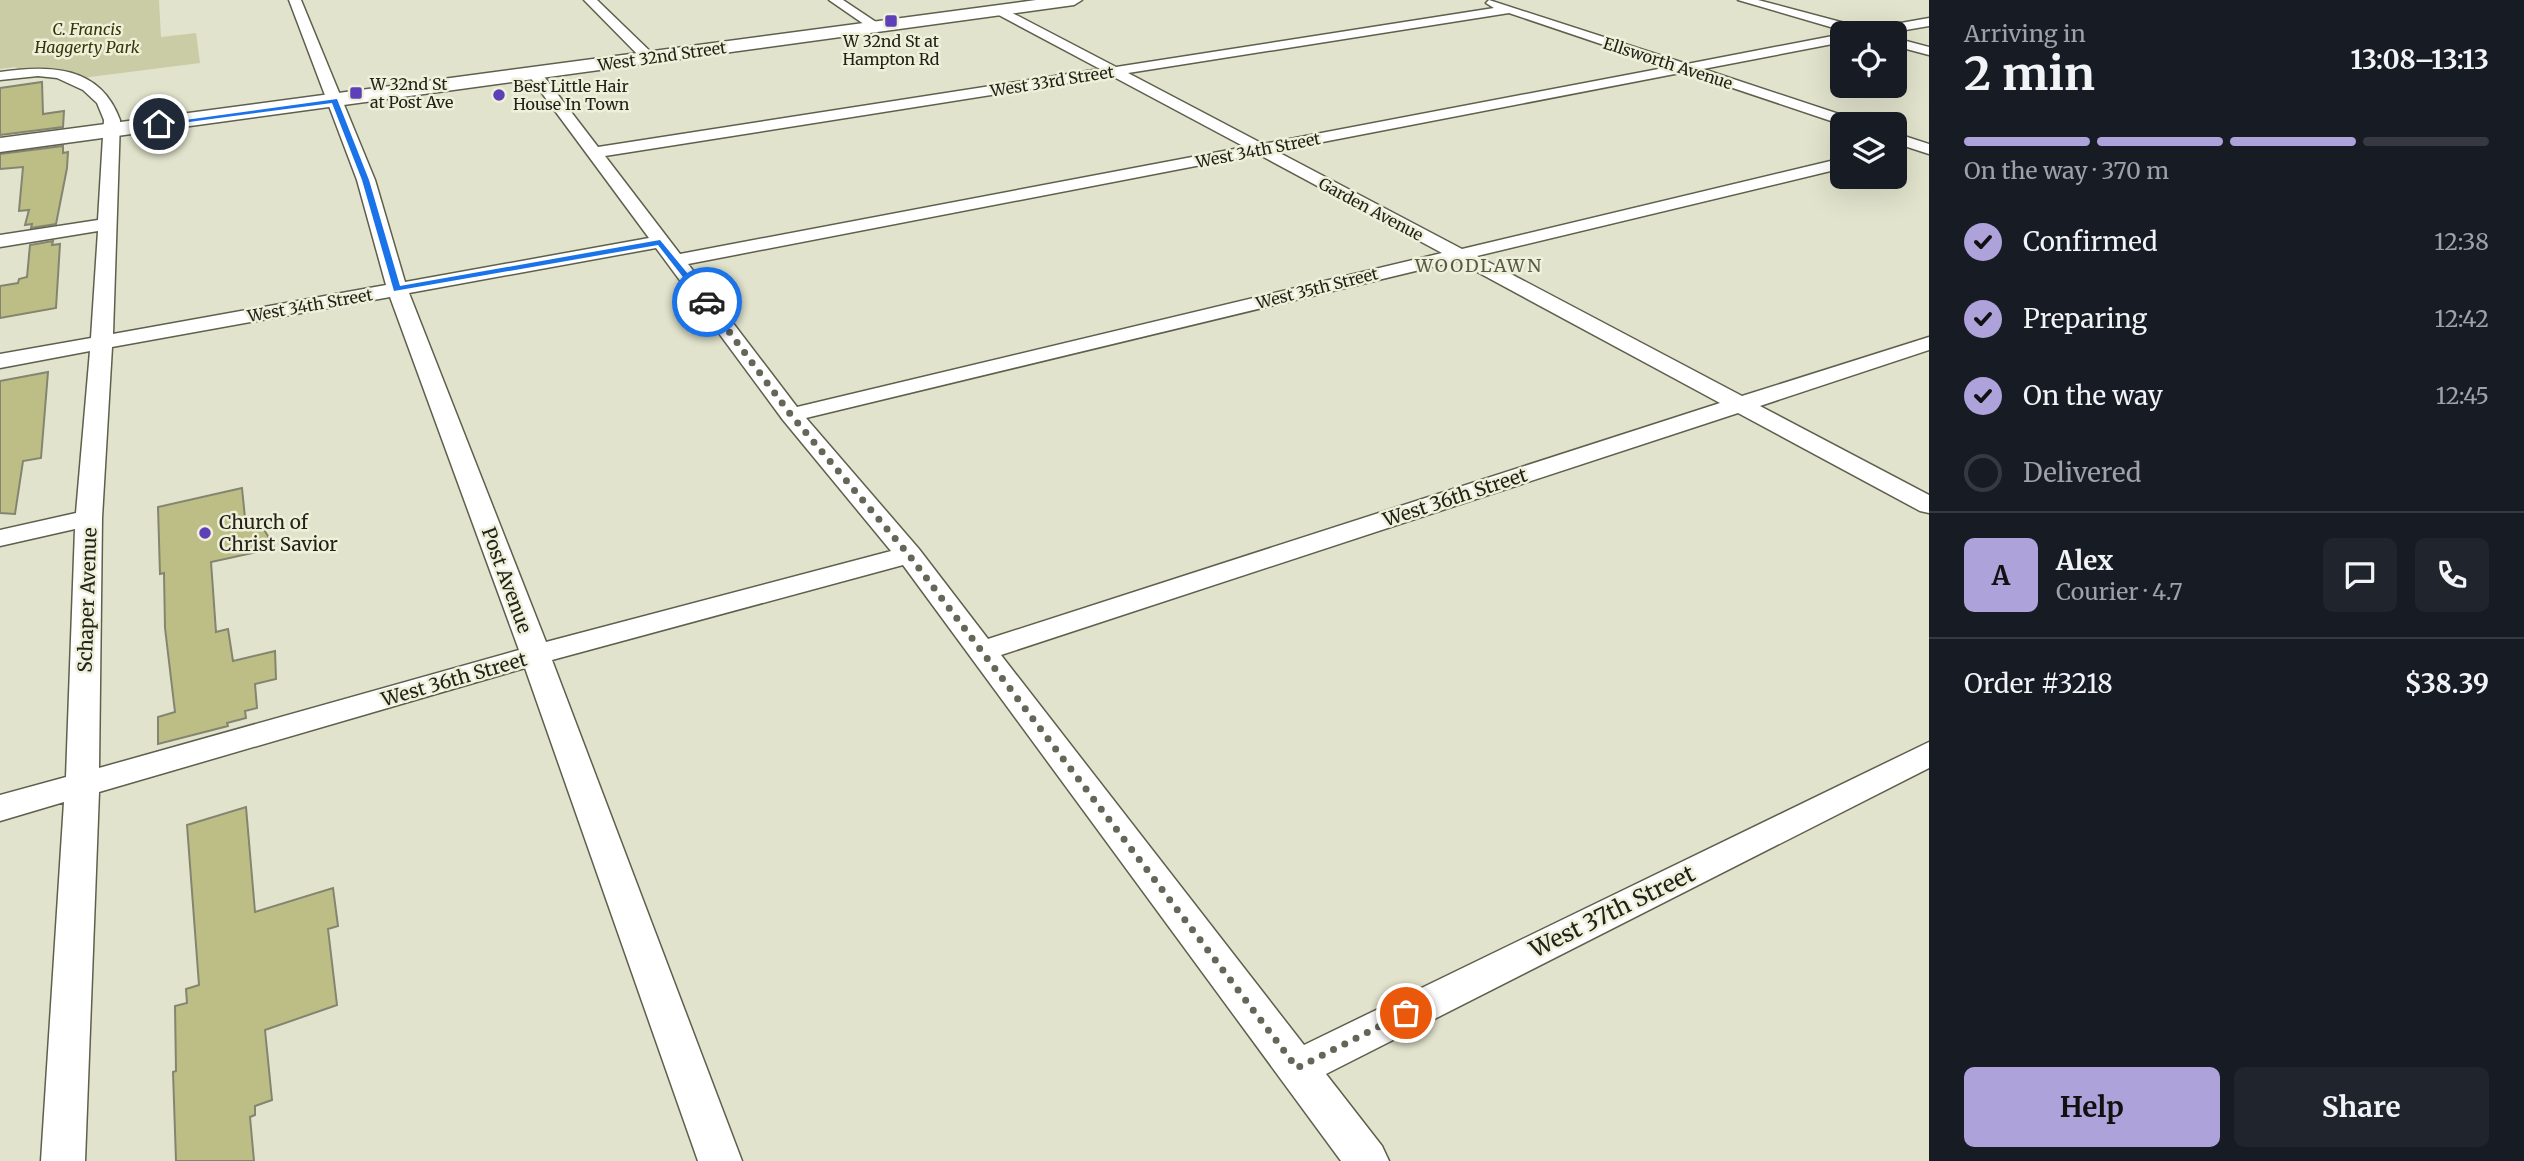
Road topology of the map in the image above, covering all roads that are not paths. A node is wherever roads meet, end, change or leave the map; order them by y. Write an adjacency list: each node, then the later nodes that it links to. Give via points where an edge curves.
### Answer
1 (295, 0): 21 (street, Post Avenue)
2 (590, 0): 16 (street)
3 (835, 0): 11 (street)
4 (1074, 0): 8 (street, West 32nd Street)
5 (1482, 0): 7 (street, Ellsworth Avenue)
6 (1744, 0): 10 (street)
7 (1510, 9): 17 (street, Ellsworth Avenue); 18 (street, West 33rd Street)
8 (999, 10): 11 (street, West 32nd Street); 18 (street, Garden Avenue)
9 (1929, 22): 12 (street)
10 (1830, 23)
11 (876, 26): 16 (street, West 32nd Street)
12 (1907, 26)
13 (1830, 40): 17 (street, West 34th Street)
14 (1907, 45): 15 (street)
15 (1929, 51)
16 (649, 58): 19 (street, West 32nd Street)
17 (1683, 68): 22 (street, Ellsworth Avenue); 27 (street, West 34th Street)
18 (1113, 72): 27 (street, Garden Avenue); 28 (street, West 33rd Street)
19 (534, 74): 21 (street, West 32nd Street); 28 (street)
20 (0, 76): 23 (street, Schaper Avenue, via 53,72 92,89 110,110)
21 (335, 101): 23 (street, West 32nd Street); 34 (street, Post Avenue, via 366,180)
22 (1830, 116)
23 (111, 130): 25 (street, West 32nd Street); 30 (street, Schaper Avenue)
24 (1907, 142): 26 (street)
25 (0, 145)
26 (1924, 147)
27 (1261, 149): 32 (street, West 34th Street); 33 (street, Garden Avenue)
28 (594, 153): 32 (street)
29 (1830, 166): 33 (street, West 35th Street)
30 (106, 224): 31 (street); 35 (street, Schaper Avenue)
31 (0, 241)
32 (666, 251): 34 (street, West 34th Street); 39 (street)
33 (1457, 254): 38 (street, Garden Avenue); 39 (street, West 35th Street)
34 (397, 289): 35 (street, West 34th Street); 45 (street, Post Avenue)
35 (101, 343): 37 (street, West 34th Street); 41 (street, Schaper Avenue)
36 (1929, 343): 38 (street, West 36th Street)
37 (0, 361)
38 (1737, 405): 40 (street, Garden Avenue); 44 (street, West 36th Street)
39 (791, 415): 43 (street)
40 (1929, 505)
41 (89, 518): 42 (street); 47 (street, Schaper Avenue)
42 (0, 538)
43 (909, 555): 44 (street); 45 (street, West 36th Street)
44 (981, 652): 49 (street)
45 (535, 655): 47 (street, West 36th Street); 51 (street, Post Avenue)
46 (1929, 754): 49 (street, West 37th Street)
47 (82, 785): 48 (street, West 36th Street); 50 (street, Schaper Avenue)
48 (0, 808)
49 (1297, 1068): 52 (street)
50 (63, 1161)
51 (720, 1161)
52 (1367, 1161)

